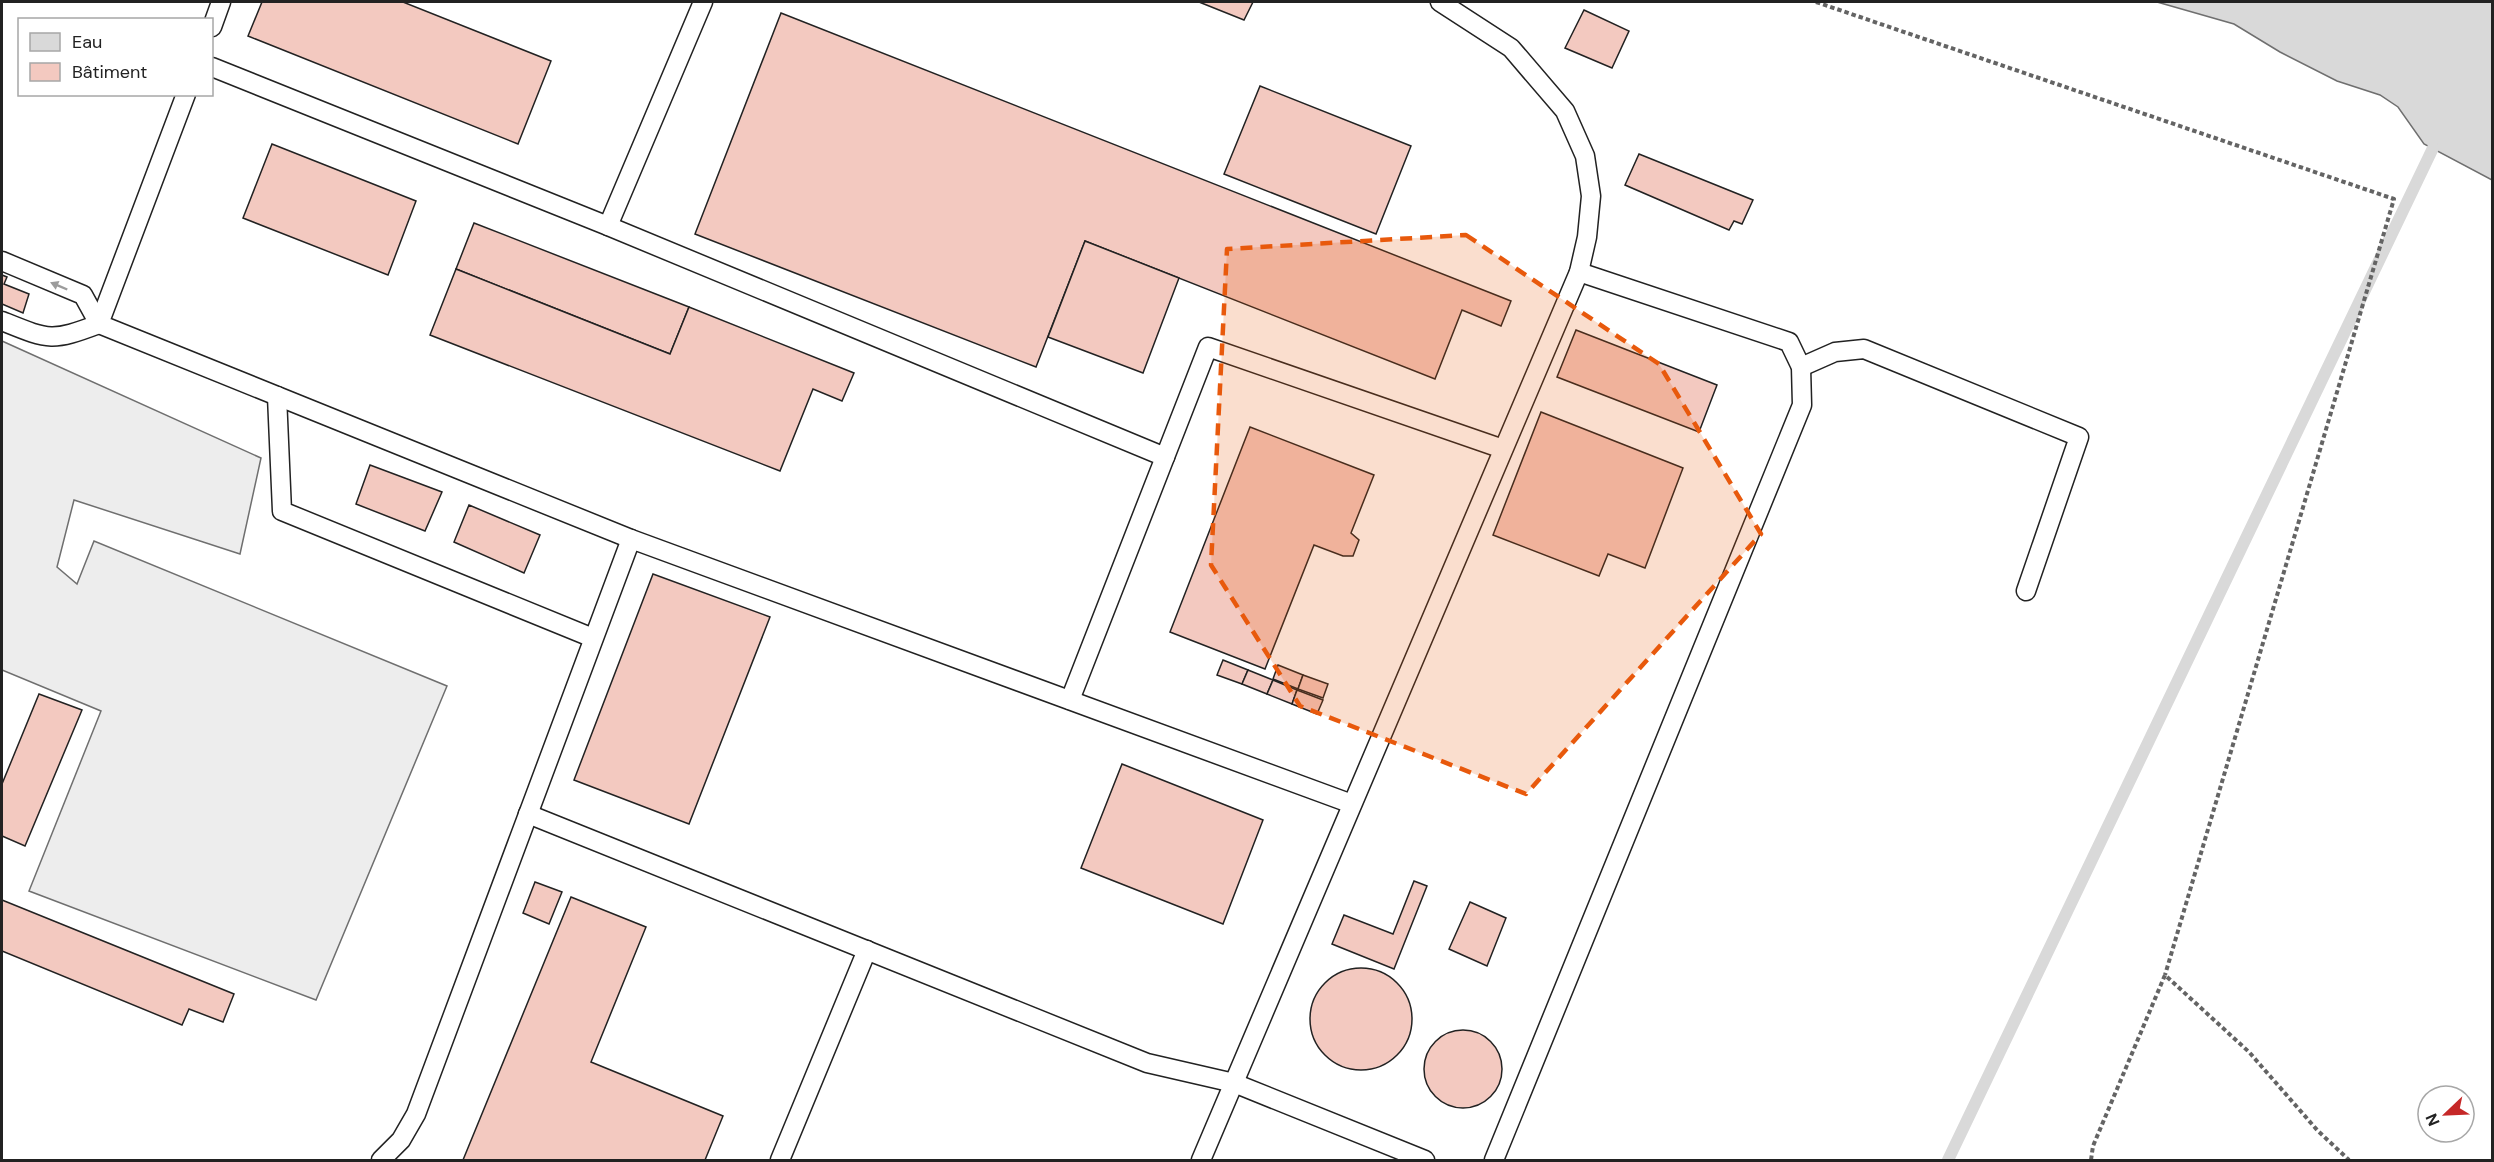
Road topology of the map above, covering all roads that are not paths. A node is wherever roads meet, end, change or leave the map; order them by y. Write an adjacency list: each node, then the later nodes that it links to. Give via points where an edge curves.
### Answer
1 (221, 2): 4 (lane)
2 (703, 2): 7 (lane)
3 (1440, 2): 9 (lane, via 1511,48 1565,111 1585,156 1591,196)
4 (213, 24)
5 (213, 67): 7 (lane)
6 (185, 96): 11 (lane)
7 (608, 226): 15 (lane)
8 (2, 261): 11 (lane, one-way to 8, via 83,295)
9 (1579, 272): 12 (lane, via 1789,342); 14 (lane)
10 (2, 321): 11 (lane, via 42,337 64,337)
11 (99, 324): 13 (lane)
12 (1802, 367): 17 (lane, via 1835,352 1864,349 2079,437); 28 (lane, via 1802,405)
13 (277, 396): 16 (lane); 18 (lane, via 282,511)
14 (1503, 449): 15 (lane, via 1208,347); 20 (lane)
15 (1165, 457): 19 (lane)
16 (631, 539): 18 (lane); 19 (lane)
17 (2026, 591)
18 (593, 638): 21 (lane)
19 (1070, 700): 20 (lane)
20 (1352, 804): 23 (lane)
21 (528, 814): 22 (lane); 24 (lane, via 416,1114 401,1140)
22 (867, 950): 23 (lane, via 1147,1063); 25 (lane)
23 (1234, 1083): 26 (lane); 27 (lane)
24 (381, 1161)
25 (780, 1161)
26 (1201, 1161)
27 (1425, 1161)
28 (1494, 1161)

